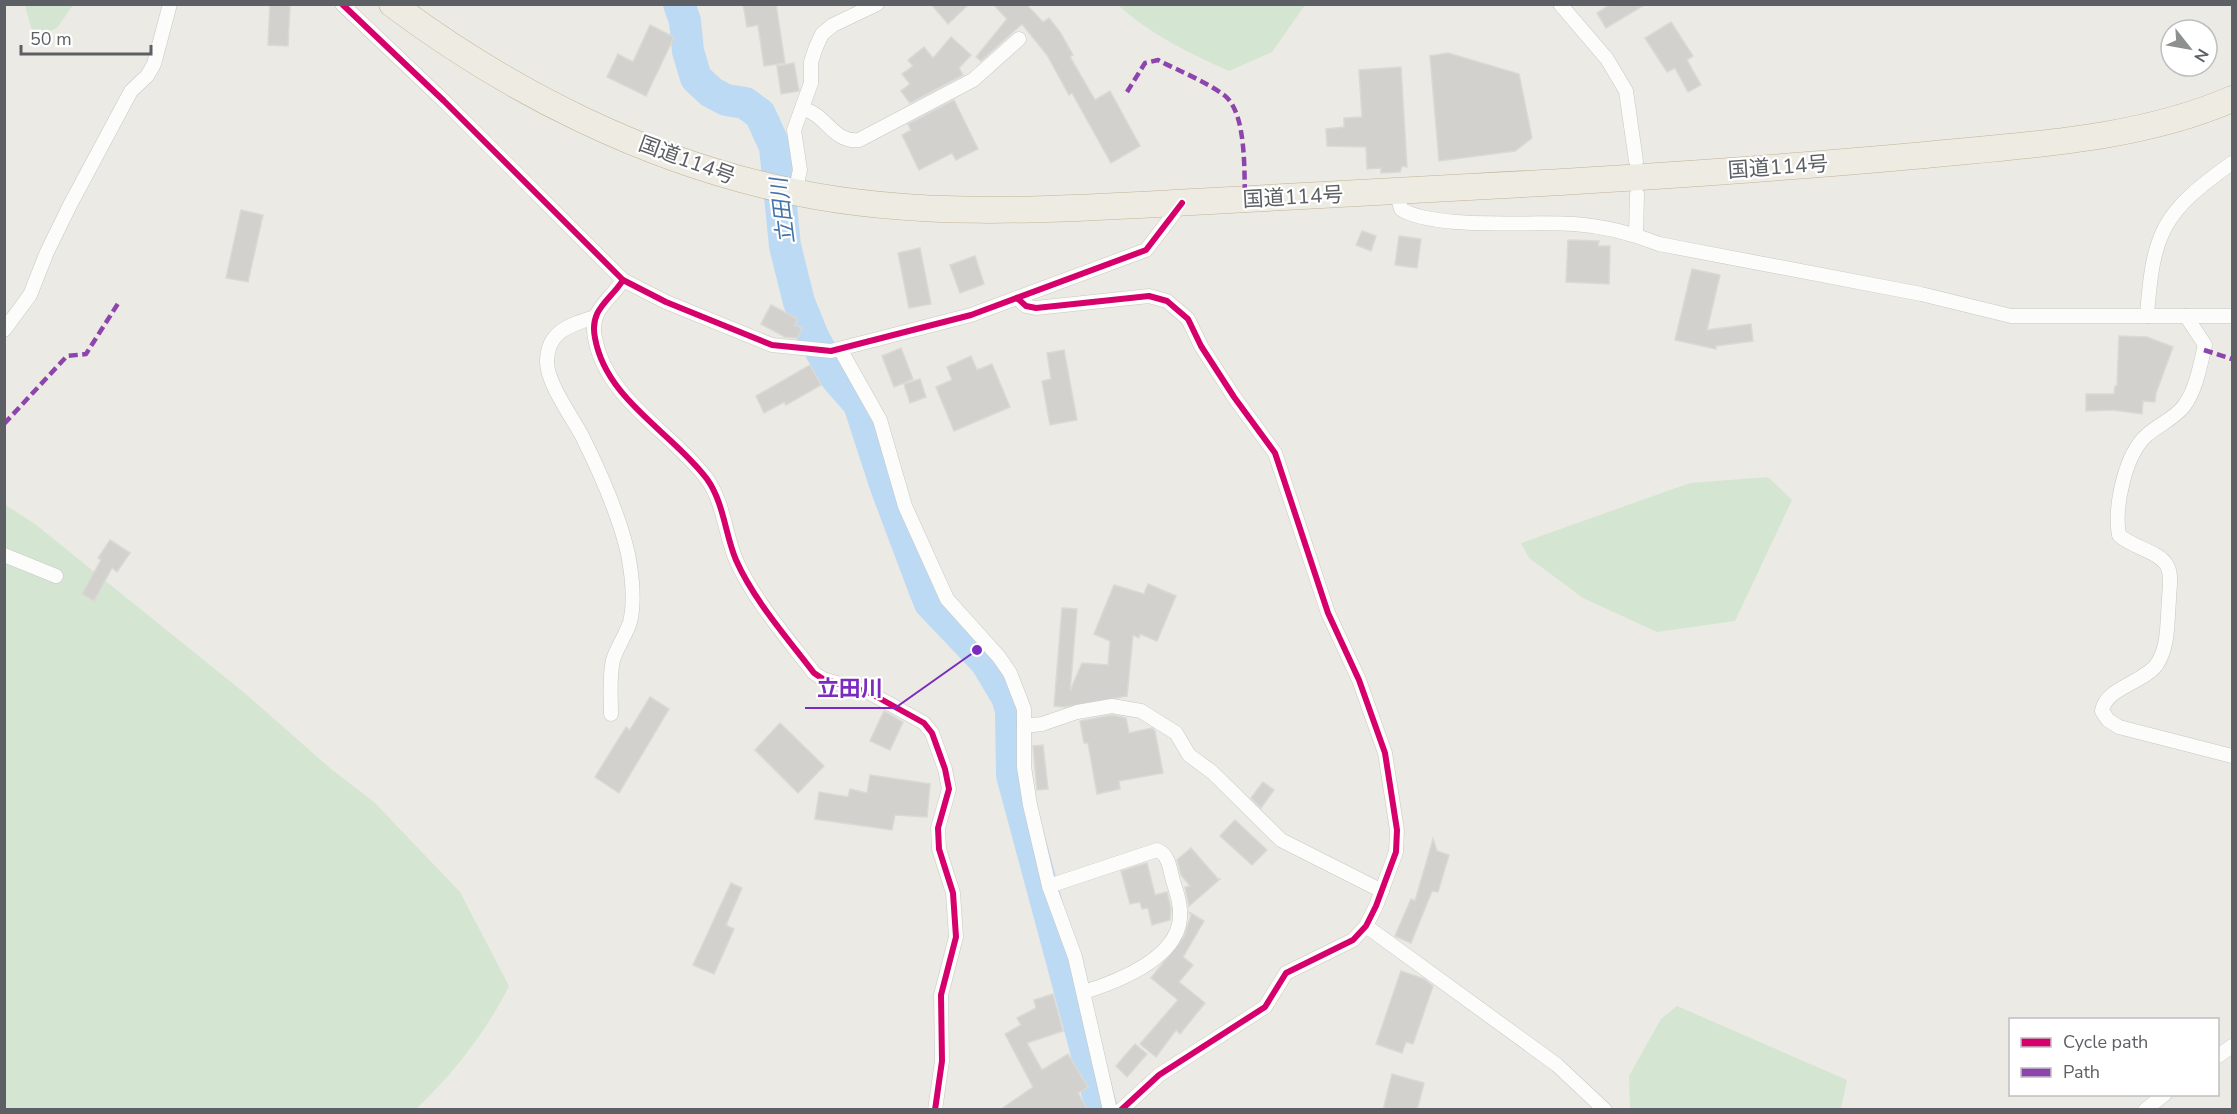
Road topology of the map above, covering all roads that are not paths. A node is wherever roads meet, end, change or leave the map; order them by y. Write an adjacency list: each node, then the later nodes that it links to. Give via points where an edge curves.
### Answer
1 (170, 4): 22 (street, via 154,64 131,91 60,223 30,295)
2 (342, 4): 16 (street)
3 (392, 4): 12 (highway, 国道114号, via 522,89 583,120 656,151)
4 (877, 4): 8 (street, via 822,34 811,62 812,83)
5 (1560, 4): 9 (street, via 1607,59 1623,86 1630,106)
6 (1019, 39): 8 (street, via 973,80 859,140 841,138 818,114)
7 (2232, 99): 11 (highway, 国道114号, via 2134,129 2055,143 1618,179)
8 (803, 109): 12 (street, via 794,130 800,170)
9 (1636, 161)
10 (2232, 163): 18 (street, via 2194,190 2166,225 2154,254)
11 (1396, 191): 14 (highway, 国道114号); 15 (street, via 1401,209 1419,216 1468,222 1574,224)
12 (795, 193): 14 (highway, 国道114号, via 912,207 1025,210)
13 (1637, 194): 15 (street)
14 (1182, 203): 17 (street, via 1146,250)
15 (1636, 235): 18 (street, via 1659,244 1921,294 2012,316)
16 (623, 280): 21 (street); 23 (street, via 688,312 772,345 802,350)
17 (1017, 298): 23 (street, via 971,315); 30 (street, via 1036,308 1149,296 1167,301 1188,319 1234,397 1275,453 1328,613 1359,680 1385,753 1396,852)
18 (2147, 316): 19 (street)
19 (2186, 316): 20 (street); 28 (street, via 2205,345 2192,394 2181,410 2143,439 2132,459 2117,506 2120,535 2168,566 2165,643 2157,665 2108,699 2102,711 2119,727)
20 (2232, 316)
21 (595, 317): 26 (street, via 561,329 549,348 547,365 591,454 628,555 630,623 613,660); 36 (street, via 595,339 612,379 708,481 744,577 814,673 823,680 870,693 924,723 932,733 949,789 938,828 939,849 953,893 956,937 941,995 942,1045)
22 (4, 330)
23 (840, 349): 27 (street, via 880,420 905,506 946,599 1010,673 1024,709)
24 (4, 555): 25 (street)
25 (56, 576)
26 (611, 714)
27 (1024, 726): 29 (street, via 1024,767); 30 (street, via 1112,706 1141,711 1176,734 1189,755 1212,772 1281,840)
28 (2232, 756)
29 (1049, 886): 32 (street); 32 (street, via 1157,850 1167,857 1180,918 1170,942 1123,979)
30 (1382, 891): 31 (street)
31 (1366, 926): 38 (street, via 1353,940 1286,973 1265,1007 1159,1075); 39 (street, via 1557,1065)
32 (1084, 992): 37 (street)
33 (2232, 1046): 34 (street)
34 (2219, 1055)
35 (2164, 1096): 40 (street)
36 (935, 1110)
37 (1110, 1110)
38 (1122, 1110)
39 (1605, 1110)
40 (2145, 1110)

